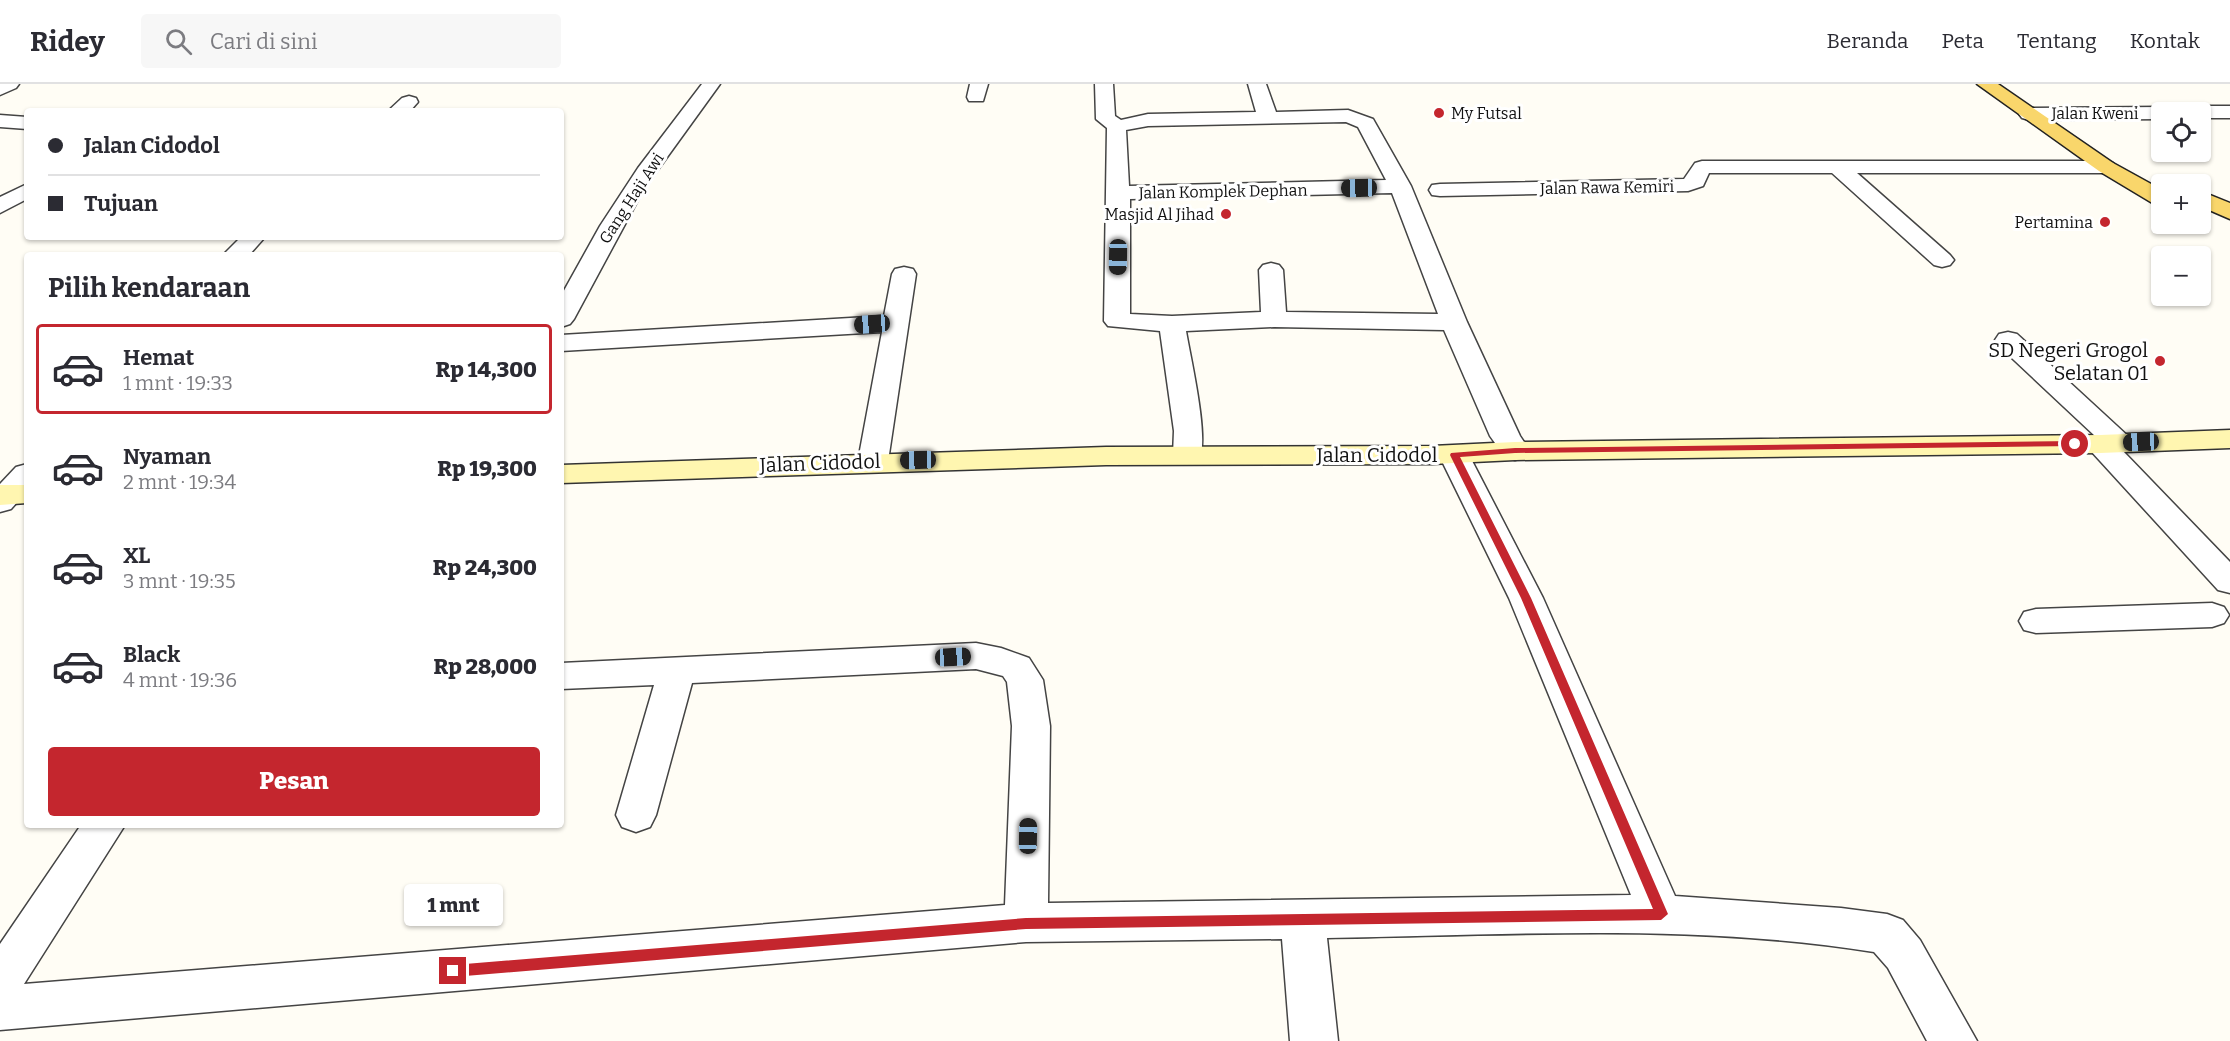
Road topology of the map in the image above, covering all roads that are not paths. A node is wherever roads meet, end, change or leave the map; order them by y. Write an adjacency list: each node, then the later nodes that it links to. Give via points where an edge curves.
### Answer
1 (10, 84): 6 (street)
2 (711, 84): 34 (street, Gang Haji Awi, via 616,215)
3 (1104, 84): 15 (street, via 1106,119)
4 (1257, 84): 12 (street)
5 (1986, 84): 7 (main road)
6 (0, 89)
7 (2033, 105): 11 (main road); 18 (main road)
8 (2211, 112): 9 (street)
9 (2230, 112)
10 (2151, 113): 11 (street, Jalan Kweni)
11 (2065, 114): 16 (main road)
12 (1268, 118): 15 (street, via 1148,120); 19 (street, via 1360,119 1366,123)
13 (0, 121): 14 (street)
14 (24, 123)
15 (1118, 126): 22 (street, Jalan Komplek Dephan)
16 (2094, 133)
17 (1837, 167): 18 (street, Jalan Rawa Kemiri); 20 (street, Jalan Rawa Kemiri, via 1702,167 1695,181 1688,185); 31 (street)
18 (2106, 167): 23 (main road)
19 (1400, 186): 22 (street, Jalan Komplek Dephan); 37 (street)
20 (1440, 190)
21 (24, 192): 25 (street)
22 (1119, 193): 38 (street, via 1117,321)
23 (2151, 193)
24 (2211, 202): 26 (main road)
25 (0, 206)
26 (2230, 212)
27 (2211, 225): 28 (main road)
28 (2230, 233)
29 (251, 240): 30 (street)
30 (238, 252)
31 (1942, 260)
32 (1271, 270): 35 (street)
33 (904, 274): 36 (street)
34 (564, 313)
35 (1274, 320): 37 (street); 38 (street)
36 (896, 322): 40 (street); 46 (street)
37 (1454, 322): 43 (street, via 1505,436)
38 (1172, 324): 44 (street)
39 (2008, 340): 42 (street)
40 (564, 343)
41 (2230, 439): 42 (street, Jalan Cidodol)
42 (2109, 443): 43 (street, Jalan Cidodol); 48 (street)
43 (1515, 450): 45 (street, Jalan Cidodol)
44 (1188, 455): 45 (street, Jalan Cidodol); 46 (street, Jalan Cidodol)
45 (1455, 455): 55 (street, via 1526,598)
46 (873, 461): 47 (street, Jalan Cidodol)
47 (564, 474)
48 (2230, 582)
49 (2224, 620): 50 (street)
50 (2036, 621)
51 (677, 670): 52 (street); 53 (street); 57 (street, via 976,656 1016,668 1025,680 1031,726)
52 (564, 676)
53 (636, 815)
54 (102, 828): 58 (street)
55 (1661, 914): 56 (street); 61 (street, via 1887,934 1904,954)
56 (1303, 920): 57 (street); 60 (street)
57 (1026, 923): 59 (street)
58 (0, 982)
59 (0, 1008)
60 (1314, 1041)
61 (1953, 1041)

